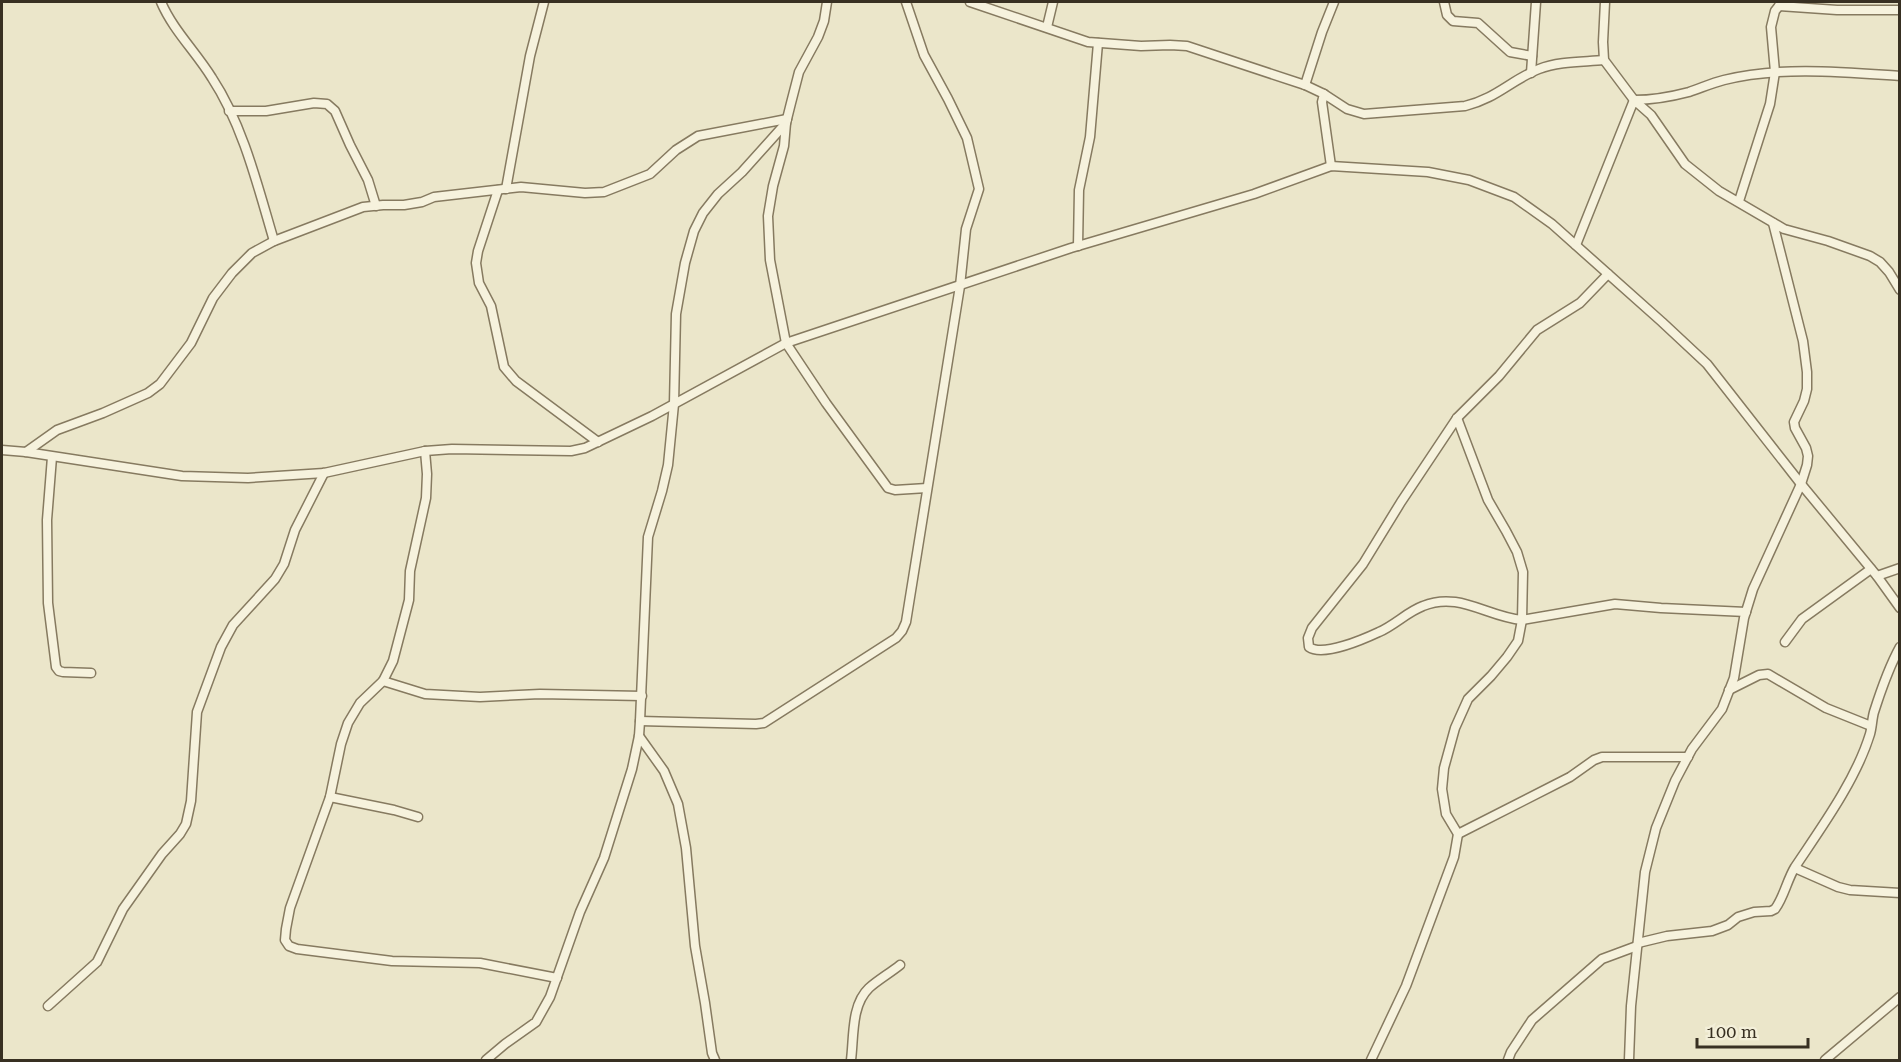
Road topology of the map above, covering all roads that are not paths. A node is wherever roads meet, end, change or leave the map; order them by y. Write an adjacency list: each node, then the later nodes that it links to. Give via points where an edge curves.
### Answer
1 (161, 2): 23 (street, via 213,78)
2 (544, 2): 26 (street)
3 (827, 2): 24 (street, via 821,29 799,72)
4 (906, 2): 34 (street, via 924,55 967,138 978,183 966,229)
5 (970, 2): 13 (street)
6 (1053, 2): 13 (street)
7 (1334, 2): 20 (street)
8 (1444, 2): 15 (street, via 1453,21 1478,23 1510,52)
9 (1536, 2): 15 (street)
10 (1605, 2): 16 (street)
11 (1781, 4): 12 (street, via 1838,10); 17 (street, via 1771,27)
12 (1899, 10)
13 (1047, 27): 14 (street)
14 (1098, 43): 20 (street, via 1187,46); 32 (street, via 1090,137 1078,190)
15 (1532, 56): 18 (street)
16 (1604, 60): 18 (street, via 1553,65); 22 (street)
17 (1775, 72): 19 (street); 22 (street, via 1724,80 1655,100); 27 (street, via 1770,104)
18 (1532, 73): 21 (street, via 1481,102 1464,106 1364,114)
19 (1899, 76)
20 (1305, 85): 21 (street)
21 (1323, 94): 25 (street)
22 (1634, 100): 27 (street, via 1650,115 1685,164 1719,191); 31 (street)
23 (229, 111): 28 (street, via 327,104 335,111); 30 (street)
24 (787, 121): 26 (street, via 698,136 650,174 604,192); 36 (street, via 768,216 770,260); 37 (street, via 718,194 694,231 676,314)
25 (1331, 166): 31 (street, via 1428,172 1469,180 1514,197); 32 (street, via 1254,194)
26 (502, 189): 28 (street); 39 (street, via 476,263 479,283 491,306 504,367 516,381)
27 (1739, 201): 29 (street)
28 (376, 206): 30 (street, via 363,207)
29 (1773, 223): 35 (street, via 1784,230 1870,256 1889,272); 45 (street, via 1797,314 1807,372 1804,401 1794,422 1808,456)
30 (274, 241): 42 (street, via 252,253 232,273 213,298 191,343 160,384 139,397 57,430)
31 (1576, 245): 33 (street)
32 (1078, 246): 34 (street)
33 (1608, 274): 38 (street, via 1580,303 1537,330); 45 (street, via 1707,364)
34 (960, 286): 36 (street); 46 (street)
35 (1899, 290)
36 (786, 343): 37 (street); 46 (street, via 888,488)
37 (674, 404): 39 (street); 57 (street, via 663,491 648,537)
38 (1457, 418): 51 (street, via 1488,500 1517,552 1523,572); 51 (street, via 1363,564 1312,628 1309,646 1322,651 1346,645 1437,601 1453,600 1507,619)
39 (598, 442): 41 (street, via 572,451)
40 (2, 450): 42 (street)
41 (425, 451): 44 (street); 55 (street, via 426,498 410,571 409,600 393,661)
42 (26, 452): 43 (street)
43 (52, 457): 44 (street, via 183,476); 54 (street, via 47,520 48,603 56,667 63,672)
44 (324, 473): 71 (street, via 295,530 284,564 233,625 221,647 197,712 193,785 186,824 123,909 97,962)
45 (1802, 484): 48 (street); 50 (street)
46 (927, 488): 58 (street, via 906,622 896,638 764,723)
47 (1899, 568): 48 (street)
48 (1874, 572): 49 (street); 52 (street, via 1802,619)
49 (1899, 608)
50 (1746, 612): 51 (street, via 1615,604); 56 (street)
51 (1522, 620): 64 (street, via 1518,641 1468,699 1455,728 1442,789 1446,814)
52 (1785, 642)
53 (1899, 647): 59 (street)
54 (91, 673)
55 (383, 681): 57 (street, via 425,694); 62 (street, via 360,703 348,723)
56 (1729, 690): 59 (street, via 1768,674 1826,708); 61 (street, via 1722,709)
57 (642, 696): 58 (street)
58 (640, 721): 60 (street)
59 (1871, 726): 65 (street, via 1853,773)
60 (639, 736): 69 (street, via 604,858); 72 (street, via 664,771 678,804)
61 (1688, 757): 64 (street, via 1602,757); 67 (street, via 1656,828 1645,872)
62 (330, 796): 63 (street); 69 (street, via 290,908 285,940 289,945 392,961 480,963)
63 (418, 817)
64 (1458, 834): 75 (street, via 1447,880 1419,955)
65 (1795, 868): 66 (street, via 1844,889); 67 (street, via 1778,905 1770,911 1738,917 1712,931)
66 (1899, 893)
67 (1637, 944): 76 (street, via 1602,959 1532,1020); 77 (street)
68 (900, 965): 74 (street, via 868,989 860,1000)
69 (557, 978): 73 (street, via 536,1022)
70 (1899, 997): 78 (street)
71 (48, 1006)
72 (712, 1058)
73 (486, 1060)
74 (851, 1060)
75 (1371, 1060)
76 (1508, 1060)
77 (1629, 1060)
78 (1825, 1060)

